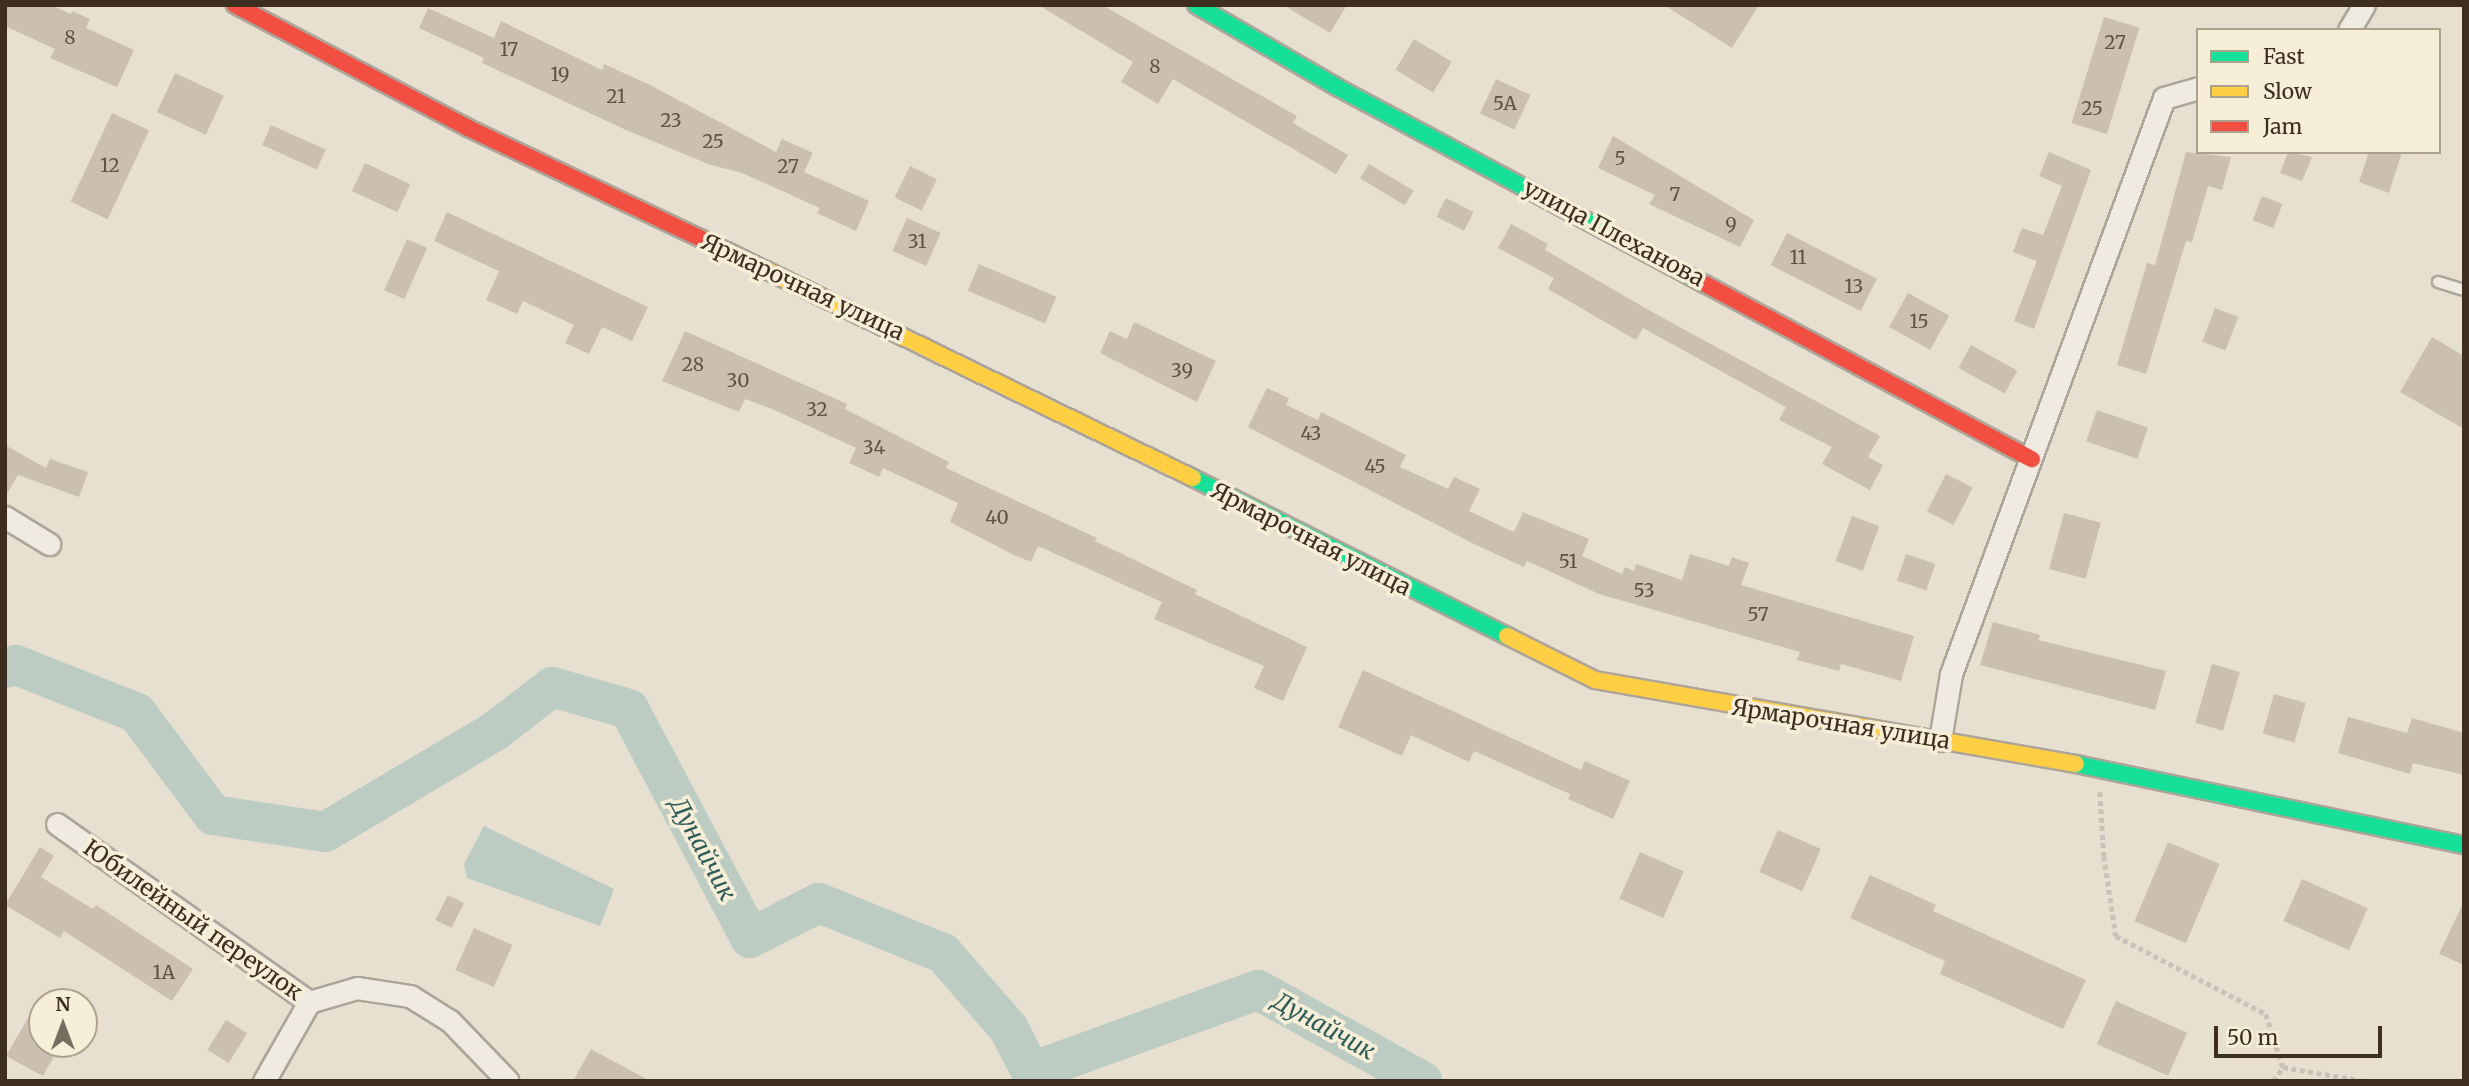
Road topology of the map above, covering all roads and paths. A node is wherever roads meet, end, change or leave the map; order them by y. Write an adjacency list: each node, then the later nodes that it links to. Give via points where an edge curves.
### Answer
1 (235, 5): 11 (street, Ярмарочная улица, via 468,128 977,370 1595,680)
2 (1196, 5): 8 (street, улица Плеханова, via 1335,86)
3 (2364, 5): 4 (street)
4 (2350, 28)
5 (2196, 89): 8 (street, via 2164,98)
6 (2438, 282): 7 (lane)
7 (2464, 289)
8 (2032, 459): 11 (street, via 1951,674)
9 (5, 517): 10 (street)
10 (49, 544)
11 (1940, 740): 12 (street, Ярмарочная улица)
12 (2099, 768): 14 (street, Ярмарочная улица); 16 (path, via 2104,856 2116,936 2266,1014)
13 (57, 824): 15 (street, Юбилейный переулок)
14 (2464, 845)
15 (309, 1002): 17 (street); 18 (street, Юбилейный переулок, via 357,988 410,996 450,1021)
16 (2283, 1067): 19 (path); 20 (path)
17 (264, 1081)
18 (508, 1081)
19 (2273, 1081)
20 (2364, 1081)

